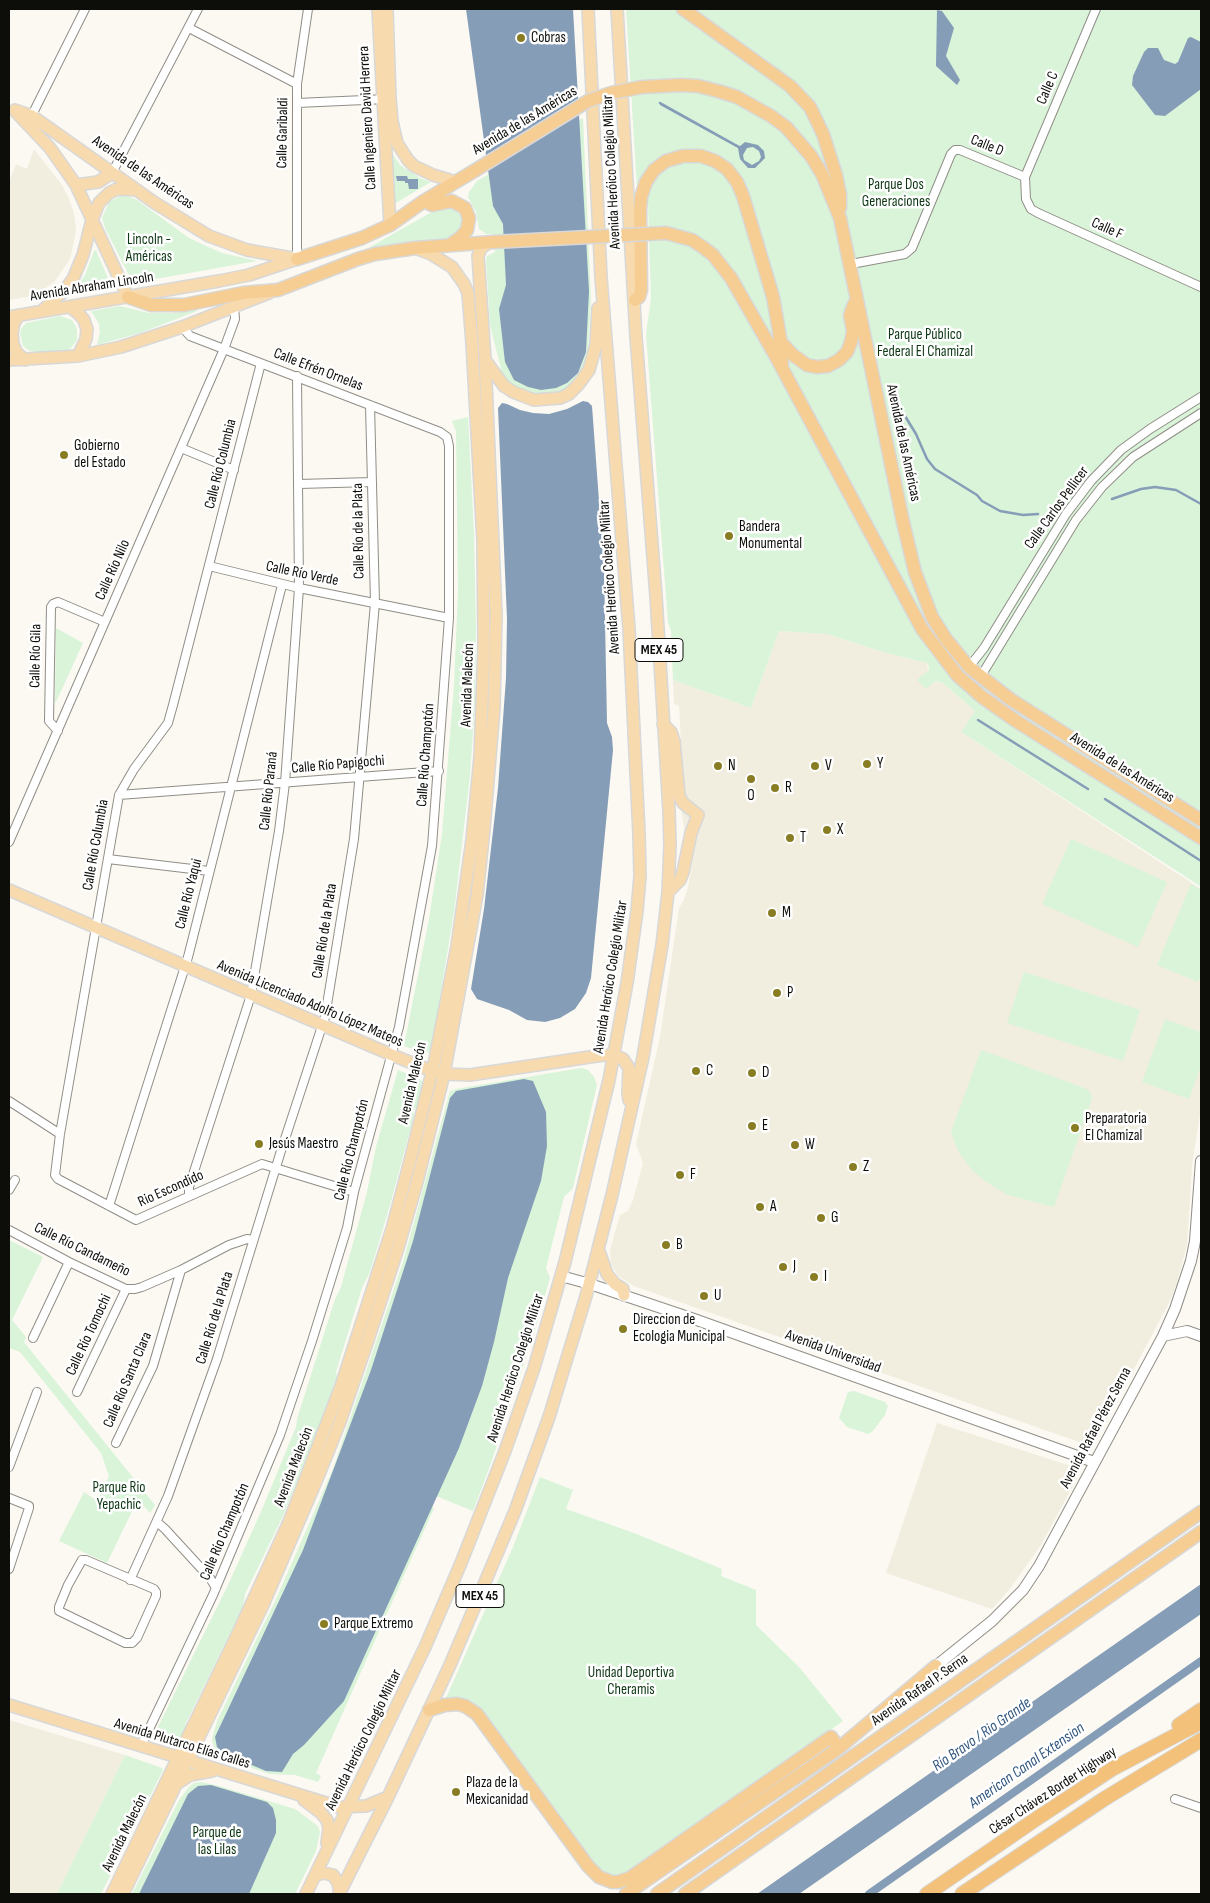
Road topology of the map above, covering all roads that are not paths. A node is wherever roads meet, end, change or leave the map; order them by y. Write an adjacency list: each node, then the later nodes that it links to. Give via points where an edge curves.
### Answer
1 (85, 9): 15 (street)
2 (198, 9): 10 (street)
3 (308, 9): 11 (street, Calle Garibaldi)
4 (378, 9): 12 (main road, Calle Ingeniero David Herrera)
5 (387, 9): 12 (main road, Calle Ingeniero David Herrera)
6 (588, 9): 34 (main road, Avenida Heróico Colegio Militar / MEX 45)
7 (617, 9): 39 (main road, Avenida Heróico Colegio Militar / MEX 45)
8 (683, 9): 24 (highway, via 790,86 810,107 836,175)
9 (1096, 9): 18 (street, Calle C)
10 (189, 28): 11 (street); 17 (street)
11 (298, 84): 13 (street, Calle Garibaldi)
12 (386, 99): 13 (street); 16 (main road, Calle Ingeniero David Herrera)
13 (297, 103): 31 (street, Calle Garibaldi)
14 (12, 108): 15 (main road, Avenida de las Américas)
15 (29, 119): 17 (main road, Avenida de las Américas); 20 (main road, Avenida de las Américas)
16 (388, 122): 19 (main road, Calle Ingeniero David Herrera, via 414,166); 26 (main road, Calle Ingeniero David Herrera)
17 (112, 173): 20 (main road, via 98,182); 21 (main road, Avenida de las Américas)
18 (1025, 177): 33 (street, Calle D, via 956,150 951,154 912,248 905,254); 35 (street, Calle F, via 1026,199 1031,209)
19 (456, 182): 22 (highway, Avenida de las Américas); 23 (highway); 24 (highway, Avenida de las Américas, bridge, via 588,101 642,87 681,85 718,90 771,116 811,156)
20 (76, 185): 25 (main road, Avenida de las Américas)
21 (137, 190): 25 (main road, via 123,188 109,193 99,203); 31 (main road, Avenida de las Américas, via 209,236 247,250)
22 (424, 202): 23 (highway, via 432,205 452,201); 26 (highway, Avenida de las Américas)
23 (465, 208): 29 (highway, via 469,218 466,230)
24 (840, 218): 33 (highway, Avenida de las Américas)
25 (92, 220): 37 (main road, Avenida de las Américas); 43 (main road, via 83,255 72,279)
26 (390, 225): 27 (highway, Avenida de las Américas)
27 (362, 238): 31 (highway, Avenida de las Américas); 32 (highway)
28 (491, 242): 29 (highway, Avenida de las Américas); 40 (highway, Avenida de las Américas, bridge, via 666,233 692,240 713,255 732,278); 49 (main road, Avenida Malecón, via 481,248 478,256)
29 (450, 245): 30 (highway, Avenida de las Américas)
30 (415, 248): 32 (highway, Avenida de las Américas); 93 (main road, Avenida Malecón, via 452,267 468,293 485,609 481,727 472,840 457,946)
31 (297, 259): 37 (main road, Avenida Abraham Lincoln, via 249,275)
32 (358, 259): 36 (highway, Avenida de las Américas)
33 (850, 264): 38 (highway, Avenida de las Américas)
34 (602, 277): 49 (main road, via 594,358 585,377 569,394 552,400 523,397 504,386); 92 (main road, Avenida Heróico Colegio Militar / MEX 45, via 629,629 640,851 637,911)
35 (1201, 287)
36 (278, 290): 37 (highway, Avenida de las Américas, via 175,306 151,305); 42 (main road)
37 (128, 297): 41 (main road, Avenida Abraham Lincoln)
38 (856, 297): 46 (highway, via 850,315 851,342 839,360 828,366 807,365); 69 (highway, Avenida de las Américas, via 915,572 932,617)
39 (635, 300): 46 (highway, via 641,290 640,210 646,182 666,161 683,156 701,156 727,169 743,196 773,297); 71 (main road, Avenida Heróico Colegio Militar / MEX 45)
40 (747, 305): 46 (highway); 53 (highway, Avenida de las Américas)
41 (70, 306): 43 (main road, Avenida Abraham Lincoln); 48 (main road, via 84,320 87,329)
42 (234, 306): 45 (main road); 47 (street, Calle Río Nilo, via 235,319)
43 (42, 311): 44 (main road, Avenida Abraham Lincoln)
44 (14, 316): 51 (main road, via 12,333 15,348)
45 (182, 327): 47 (street, Calle Efrén Ornelas, via 190,336); 48 (main road, via 121,347)
46 (782, 343): 53 (highway)
47 (224, 348): 52 (street, Calle Efrén Ornelas); 59 (street, Calle Río Nilo)
48 (78, 356): 51 (main road)
49 (485, 359): 94 (main road, Avenida Malecón, via 496,614 494,708 477,895)
50 (9, 360): 51 (main road)
51 (25, 360)
52 (261, 363): 54 (street, Calle Efrén Ornelas); 60 (street, Calle Río Columbia)
53 (782, 367): 78 (highway, Avenida de las Américas, via 922,628 957,675 1008,715)
54 (297, 376): 56 (street, Calle Efrén Ornelas); 62 (street, Calle Río Paraná)
55 (1201, 397): 69 (street, Calle Carlos Pellicer, via 1121,450 1091,481 1066,514)
56 (370, 405): 58 (street, Calle Efrén Ornelas); 61 (street, Calle Río de la Plata)
57 (1201, 413): 70 (street, Calle Carlos Pellicer, via 1133,457 1102,487 1076,520)
58 (446, 437): 67 (street, Calle Río Champotón, via 449,446)
59 (181, 448): 60 (street); 68 (street, Calle Río Nilo)
60 (234, 470): 63 (street, Calle Río Columbia)
61 (372, 482): 62 (street); 66 (street, Calle Río de la Plata)
62 (299, 484): 65 (street, Calle Río Paraná)
63 (209, 566): 64 (street, Calle Río Verde); 77 (street, Calle Río Columbia, via 168,723 134,768)
64 (282, 584): 65 (street, Calle Río Verde); 76 (street, Calle Río Yaqui)
65 (299, 588): 66 (street, Calle Río Verde); 75 (street, Calle Río Paraná)
66 (375, 603): 67 (street, Calle Río Verde); 74 (street, Calle Río de la Plata)
67 (449, 618): 73 (street, Calle Río Champotón)
68 (105, 622): 72 (street, Calle Río Nilo); 72 (street, Calle Río Gila, via 58,602 51,607 49,721)
69 (970, 668): 70 (highway, Avenida de las Américas)
70 (981, 676): 79 (highway, Avenida de las Américas, via 1010,699)
71 (663, 724): 86 (main road, Avenida Heróico Colegio Militar / MEX 45, via 670,844); 86 (main road, via 674,741 679,796 698,815 691,833 684,872)
72 (58, 731): 82 (street, Calle Río Nilo)
73 (439, 771): 74 (street, Calle Río Papigochi); 91 (street, Calle Río Champotón, via 432,846)
74 (360, 777): 75 (street, Calle Río Papigochi); 90 (street, Calle Río de la Plata, via 354,839)
75 (285, 783): 76 (street, Calle Río Papigochi); 89 (street, Calle Río Paraná)
76 (230, 788): 77 (street, Calle Río Papigochi); 84 (street, Calle Río Yaqui)
77 (119, 795): 83 (street, Calle Río Columbia)
78 (1151, 806): 80 (highway); 81 (highway, Avenida de las Américas)
79 (1201, 820)
80 (1201, 831)
81 (1201, 838)
82 (9, 842)
83 (108, 859): 84 (street); 87 (street, Calle Río Columbia)
84 (209, 871): 88 (street, Calle Río Yaqui)
85 (9, 890): 87 (main road, Avenida Licenciado Adolfo López Mateos)
86 (668, 892): 96 (main road, Avenida Heróico Colegio Militar / MEX 45, via 653,1000)
87 (96, 928): 88 (main road, Avenida Licenciado Adolfo López Mateos); 97 (street, Calle Río Columbia)
88 (185, 966): 89 (main road, Avenida Licenciado Adolfo López Mateos); 105 (street, Calle Río Yaqui)
89 (251, 994): 90 (main road, Avenida Licenciado Adolfo López Mateos); 104 (street, Calle Río Paraná)
90 (323, 1026): 91 (main road, Avenida Licenciado Adolfo López Mateos); 99 (street, Calle Río de la Plata)
91 (392, 1055): 93 (main road, Avenida Licenciado Adolfo López Mateos); 103 (street, Calle Río Champotón)
92 (614, 1055): 94 (main road, Avenida Licenciado Adolfo López Mateos, via 470,1075); 96 (main road, via 623,1059 629,1068); 111 (main road, Avenida Heróico Colegio Militar / MEX 45)
93 (432, 1071): 94 (main road, Avenida Licenciado Adolfo López Mateos); 140 (main road, Avenida Malecón, via 392,1229 318,1449 289,1522)
94 (444, 1074): 140 (main road, Avenida Malecón, via 398,1248 340,1422 275,1578)
95 (9, 1101): 97 (street)
96 (631, 1110): 108 (main road, Avenida Heróico Colegio Militar / MEX 45)
97 (60, 1134): 100 (street, Calle Río Columbia)
98 (1201, 1162): 115 (main road, Avenida Rafael Pérez Serna, via 1194,1248 1184,1285)
99 (275, 1168): 103 (street, Rio Escondido); 104 (street, Rio Escondido, via 262,1164); 107 (street, Calle Río de la Plata)
100 (55, 1175): 105 (street, Rio Escondido)
101 (15, 1180): 102 (street)
102 (9, 1190)
103 (354, 1192): 129 (street, Calle Río Champotón, via 347,1228 280,1435)
104 (189, 1196): 105 (street, Rio Escondido, via 136,1220)
105 (109, 1206)
106 (9, 1230): 109 (street, Calle Río Candameño)
107 (253, 1240): 110 (street, Calle Río Candameño, via 230,1245); 125 (street, Calle Río de la Plata, via 217,1359)
108 (598, 1250): 112 (main road, Avenida Heróico Colegio Militar / MEX 45); 114 (main road, via 607,1274 623,1289)
109 (69, 1262): 113 (street, Calle Río Candameño); 117 (street)
110 (181, 1270): 113 (street, Calle Río Candameño, via 142,1287); 120 (street, Calle Río Santa Clara, via 153,1366)
111 (561, 1276): 112 (main road, Avenida Universidad); 147 (main road, Avenida Heróico Colegio Militar / MEX 45, via 534,1368 485,1506 425,1647)
112 (590, 1284): 114 (main road, Avenida Universidad); 132 (main road, Avenida Heróico Colegio Militar / MEX 45, via 530,1471 488,1579)
113 (126, 1289): 119 (street, Calle Río Tomochi)
114 (624, 1295): 121 (main road, Avenida Universidad)
115 (1163, 1336): 116 (main road, via 1187,1331); 121 (main road, Avenida Rafael Pérez Serna)
116 (1201, 1336)
117 (33, 1338)
118 (37, 1392): 122 (street)
119 (77, 1392)
120 (116, 1443)
121 (1094, 1462): 130 (main road, Avenida Rafael Pérez Serna, via 1023,1590 992,1621)
122 (9, 1467)
123 (9, 1498): 127 (street, via 29,1506)
124 (1201, 1512): 156 (highway, Avenida Rafael P. Serna)
125 (156, 1522): 128 (street, Calle Río de la Plata); 129 (street)
126 (1201, 1532): 157 (highway)
127 (9, 1569)
128 (130, 1580): 128 (street, via 156,1592 132,1643 59,1611 82,1560)
129 (216, 1588): 137 (street, Calle Río Champotón)
130 (936, 1666): 138 (highway)
131 (9, 1705): 137 (main road, Avenida Plutarco Elías Calles)
132 (429, 1710): 138 (highway, via 457,1704 477,1714 588,1866 599,1877 612,1882 630,1878 831,1738); 145 (main road, Avenida Heróico Colegio Militar / MEX 45)
133 (1201, 1710): 141 (highway)
134 (1201, 1722): 141 (highway, César Chávez Border Highway)
135 (1201, 1740): 139 (highway)
136 (1201, 1745): 139 (highway)
137 (141, 1746): 140 (main road, Avenida Plutarco Elías Calles)
138 (839, 1748): 155 (highway)
139 (1170, 1758): 159 (highway)
140 (183, 1759): 142 (main road, Avenida Plutarco Elías Calles); 143 (main road, Avenida Malecón); 152 (main road, Avenida Malecón)
141 (1112, 1770): 158 (highway, César Chávez Border Highway)
142 (217, 1771): 143 (main road, via 190,1775); 144 (main road, Avenida Plutarco Elías Calles)
143 (177, 1784): 153 (main road, Avenida Malecón)
144 (299, 1796): 147 (main road, Avenida Plutarco Elías Calles); 149 (main road, via 327,1820 329,1836)
145 (388, 1797): 147 (main road, via 366,1806); 151 (main road, Avenida Heróico Colegio Militar / MEX 45)
146 (1175, 1799): 148 (street)
147 (348, 1808): 149 (main road, Avenida Heróico Colegio Militar / MEX 45)
148 (1201, 1808)
149 (325, 1855): 150 (main road, Avenida Heróico Colegio Militar / MEX 45)
150 (316, 1875): 151 (main road, via 332,1875); 154 (main road, Avenida Heróico Colegio Militar / MEX 45)
151 (340, 1893)
152 (112, 1894)
153 (123, 1894)
154 (306, 1894)
155 (626, 1894)
156 (657, 1894)
157 (685, 1894)
158 (927, 1894)
159 (962, 1894)

